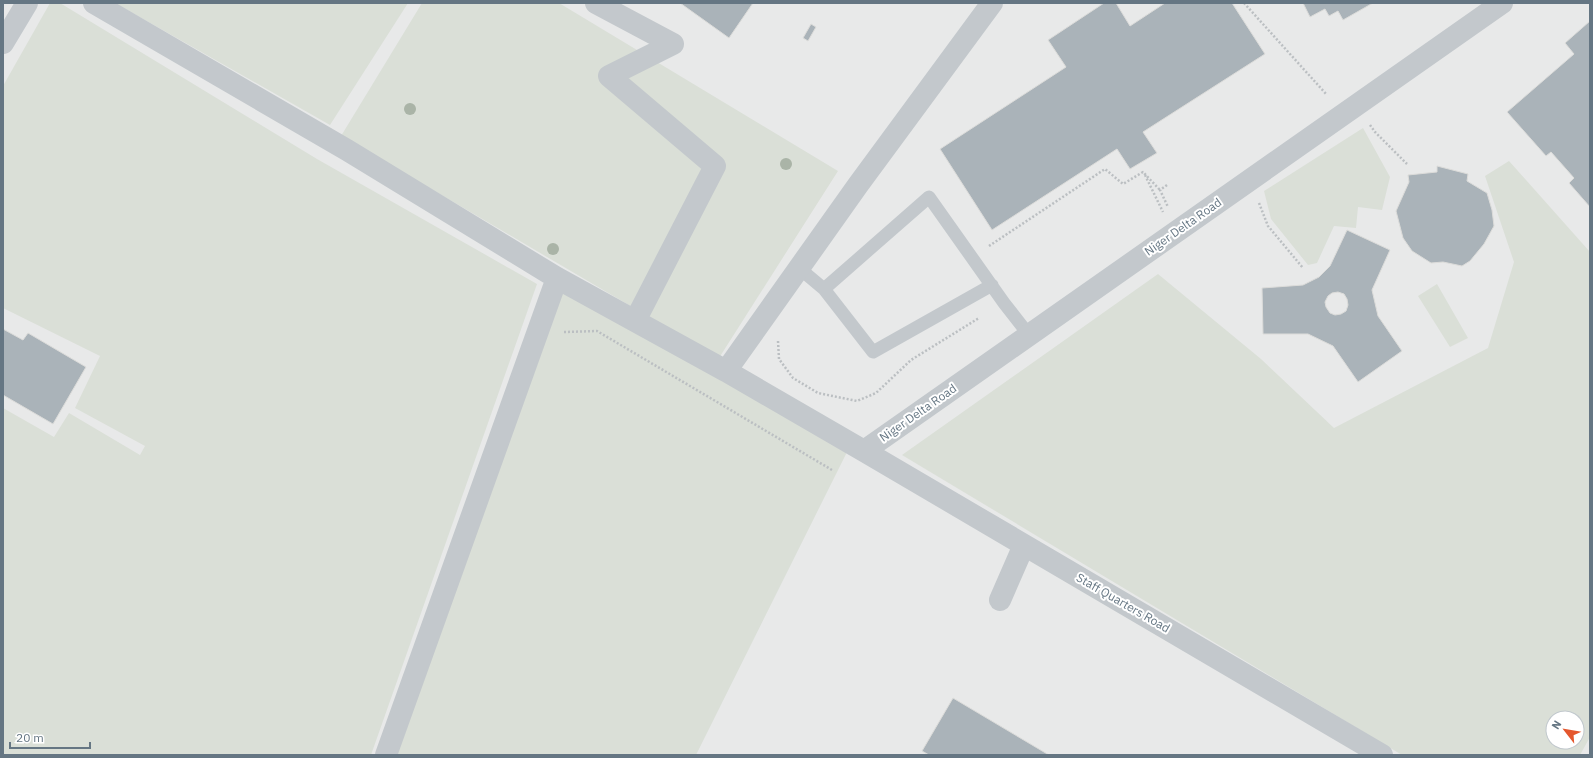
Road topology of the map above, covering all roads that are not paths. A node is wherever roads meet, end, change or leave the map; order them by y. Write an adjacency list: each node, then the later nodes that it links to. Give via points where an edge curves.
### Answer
1 (27, 3): 6 (street)
2 (94, 3): 8 (street, Staff Quarters Road, via 347,150)
3 (596, 3): 11 (street, via 673,44 609,76 715,166)
4 (992, 3): 7 (street)
5 (1502, 3): 12 (street, Niger Delta Road)
6 (3, 43)
7 (799, 268): 10 (lane); 13 (street)
8 (557, 278): 11 (street, Staff Quarters Road); 17 (street)
9 (992, 285): 10 (lane, via 873,352); 10 (lane, via 929,197); 12 (lane)
10 (824, 289)
11 (635, 321): 13 (street, Staff Quarters Road)
12 (1029, 335): 14 (street, Niger Delta Road)
13 (726, 371): 14 (street, Staff Quarters Road)
14 (864, 451): 15 (street, Staff Quarters Road)
15 (1024, 545): 16 (street); 18 (street, Staff Quarters Road)
16 (1000, 600)
17 (386, 755)
18 (1382, 755)

